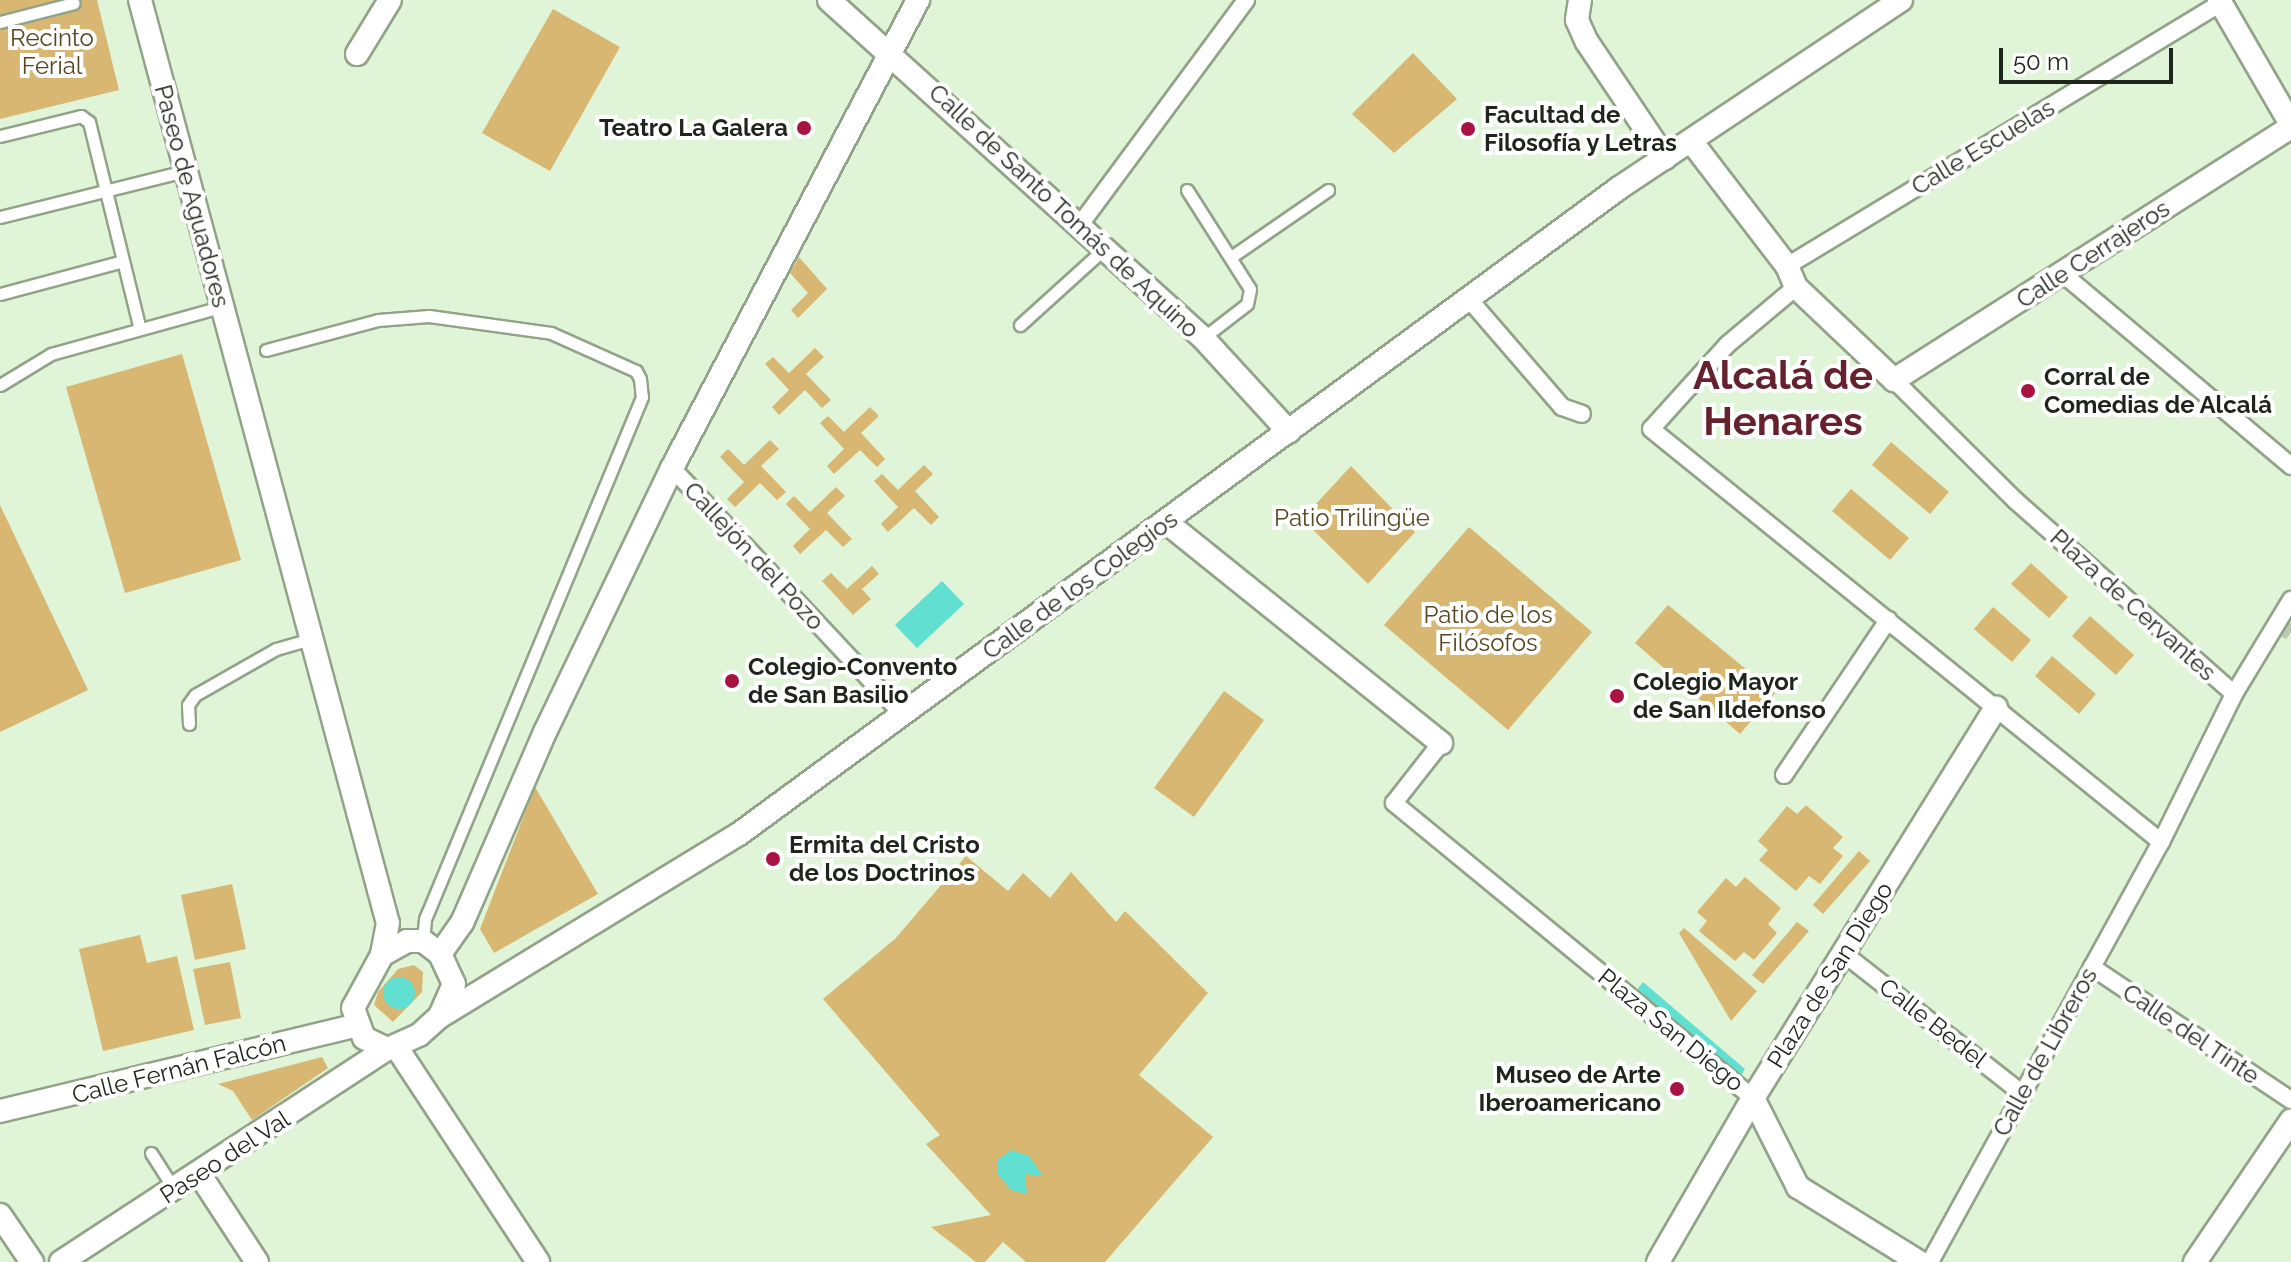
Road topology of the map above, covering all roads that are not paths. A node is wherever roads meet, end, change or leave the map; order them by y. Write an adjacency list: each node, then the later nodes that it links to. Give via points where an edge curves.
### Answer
1 (140, 0): 17 (street, Paseo de Aguadores)
2 (390, 0): 12 (street)
3 (829, 0): 11 (street, Calle de Santo Tomás de Aquino)
4 (918, 0): 11 (street)
5 (1246, 0): 22 (street)
6 (1580, 0): 16 (street, via 1577,20 1587,42)
7 (1901, 0): 15 (street, Calle de los Colegios)
8 (2220, 1): 13 (street); 26 (street, Calle Escuelas)
9 (74, 3): 10 (lane)
10 (0, 22)
11 (889, 49): 22 (street, Calle de Santo Tomás de Aquino); 41 (street)
12 (357, 54)
13 (2291, 126): 27 (street, Calle Cerrajeros)
14 (0, 136): 20 (lane, via 81,116 89,122)
15 (1691, 141): 16 (street, Calle de los Colegios); 26 (street)
16 (1665, 158): 30 (street, Calle de los Colegios)
17 (185, 171): 20 (lane); 31 (street, Paseo de Aguadores)
18 (1187, 190): 24 (lane)
19 (1328, 190): 24 (lane)
20 (106, 191): 21 (lane); 25 (lane)
21 (0, 217)
22 (1079, 226): 23 (street, Calle de Santo Tomás de Aquino)
23 (1105, 248): 33 (lane); 34 (street, Calle de Santo Tomás de Aquino)
24 (1231, 257): 34 (lane, via 1250,289 1247,304)
25 (123, 261): 29 (lane); 32 (lane)
26 (1787, 266): 28 (street)
27 (2063, 274): 36 (street, Calle Cerrajeros); 40 (street)
28 (1796, 287): 36 (street, Plaza de Cervantes); 44 (street, via 1727,345 1651,429)
29 (0, 294)
30 (1468, 298): 38 (street, via 1562,407); 39 (street, Calle de los Colegios)
31 (220, 307): 32 (lane); 45 (street, Paseo de Aguadores)
32 (139, 325): 37 (lane, via 51,354)
33 (1020, 325)
34 (1203, 338): 39 (street, Calle de Santo Tomás de Aquino)
35 (266, 350): 54 (lane, via 378,320 429,316 551,333 636,371 640,379 642,397 425,919)
36 (1901, 376): 46 (street, Plaza de Cervantes, via 2016,501)
37 (0, 385)
38 (1582, 414)
39 (1289, 432): 42 (street, Calle de los Colegios)
40 (2291, 466)
41 (672, 468): 48 (street, Callejón del Pozo); 54 (street, via 546,730 462,923)
42 (1166, 522): 48 (street, Calle de los Colegios); 50 (street)
43 (2291, 600): 46 (street)
44 (1888, 620): 47 (street); 51 (street)
45 (311, 639): 49 (lane, via 276,649 195,695 188,705); 53 (street, Paseo de Aguadores)
46 (2234, 694): 52 (street, Plaza de Cervantes)
47 (1996, 707): 52 (street); 55 (street, Plaza de San Diego)
48 (903, 715): 58 (street, Calle de los Colegios, via 739,834)
49 (189, 724)
50 (1441, 743): 63 (street, Plaza San Diego, via 1394,803)
51 (1784, 775)
52 (2161, 842): 57 (street, Calle de Libreros)
53 (388, 923): 54 (street); 56 (street)
54 (424, 945): 56 (street); 58 (street, via 454,984)
55 (1843, 953): 62 (street, Calle Bedel); 63 (street, Plaza de San Diego)
56 (382, 955): 59 (street, via 353,1008)
57 (2092, 967): 62 (street, Calle de Libreros); 64 (street, Calle del Tinte)
58 (439, 1017): 60 (street)
59 (360, 1031): 60 (street); 61 (street, via 350,1064); 65 (street, Calle Fernán Falcón)
60 (392, 1048): 61 (street, Paseo del Val); 74 (street)
61 (324, 1091): 68 (street, Paseo del Val)
62 (2023, 1094): 77 (street, Calle de Libreros)
63 (1753, 1098): 75 (street, Plaza de San Diego); 76 (street, via 1798,1187)
64 (2291, 1100)
65 (0, 1111)
66 (2291, 1121): 78 (street)
67 (151, 1153): 69 (lane)
68 (200, 1175): 69 (street, Paseo del Val); 73 (street)
69 (175, 1191): 72 (street, Paseo del Val)
70 (0, 1215): 71 (street)
71 (32, 1262)
72 (61, 1262)
73 (257, 1262)
74 (538, 1262)
75 (1658, 1262)
76 (1919, 1262)
77 (1930, 1262)
78 (2195, 1262)

